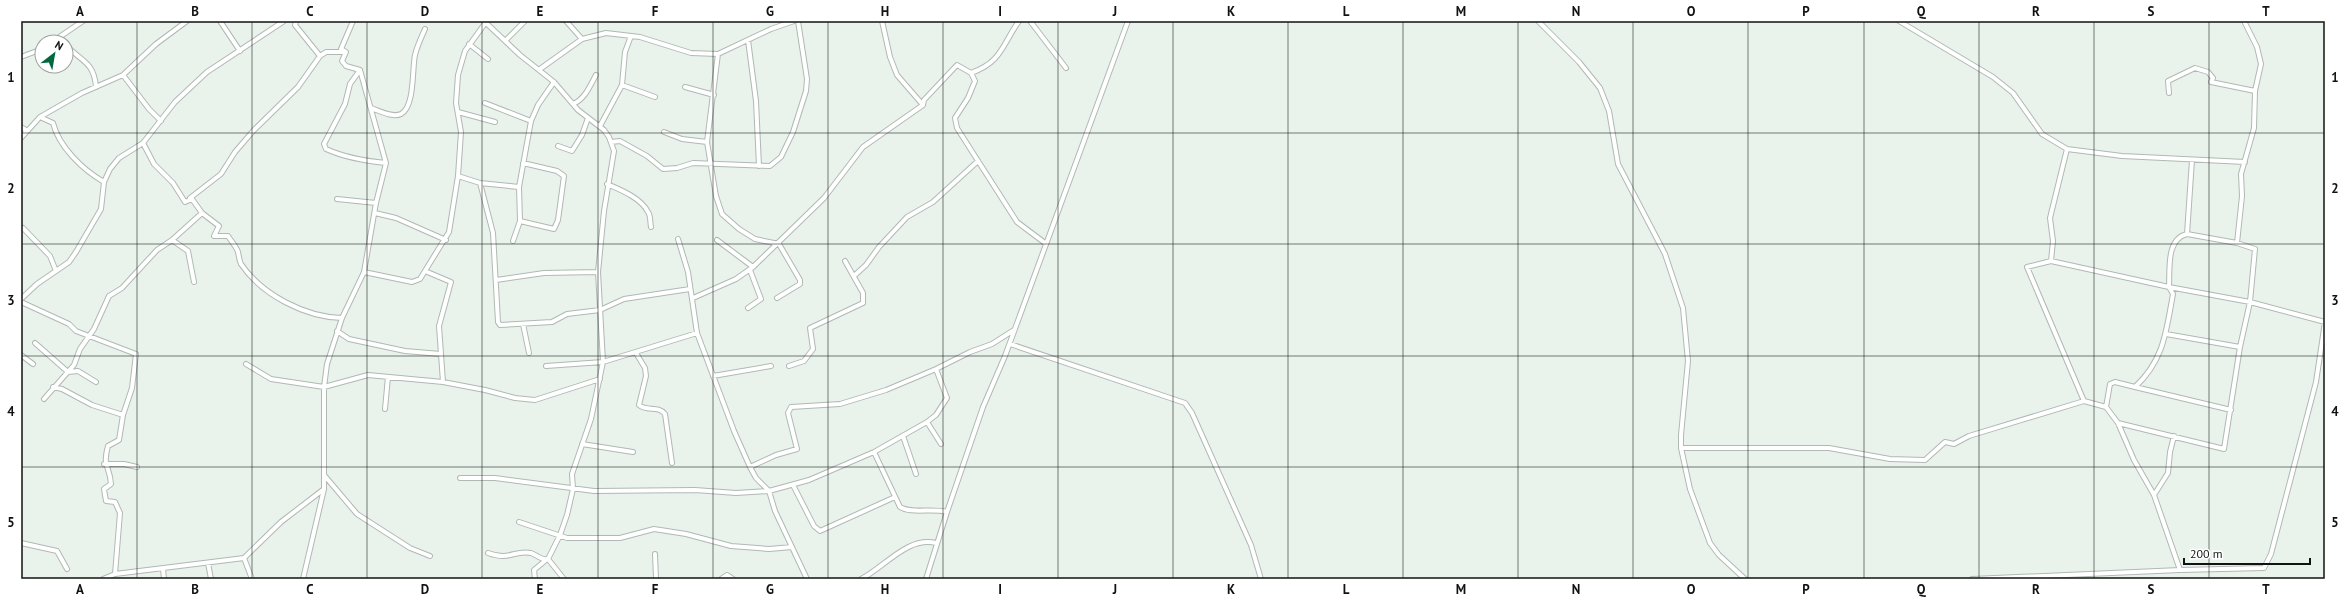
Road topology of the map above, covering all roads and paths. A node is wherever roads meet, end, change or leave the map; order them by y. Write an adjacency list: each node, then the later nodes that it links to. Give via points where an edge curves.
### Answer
1 (83, 21): 20 (street)
2 (187, 21): 38 (street, via 156,44)
3 (220, 21): 26 (street)
4 (284, 21): 26 (street)
5 (296, 21): 31 (street, via 295,25)
6 (353, 21): 28 (street, via 341,49)
7 (525, 21): 22 (street)
8 (566, 21): 23 (street)
9 (794, 21): 24 (street)
10 (798, 21): 74 (street, via 807,79 806,91 793,132 781,157 770,166)
11 (882, 21): 50 (street, via 897,75)
12 (1019, 21): 37 (street, via 1003,50 986,67)
13 (1030, 21): 34 (street)
14 (1128, 21): 94 (street, via 1075,163 1067,192)
15 (1538, 21): 157 (street, via 1580,62 1600,88 1609,111 1618,164 1665,254 1683,308 1688,361)
16 (1899, 21): 67 (street, via 1993,77 2013,93 2042,134)
17 (2244, 21): 44 (street, via 2260,57)
18 (485, 22): 22 (street); 25 (street)
19 (425, 29): 51 (street, via 414,57 414,77 405,111 394,115)
20 (64, 34)
21 (632, 36): 23 (street, via 606,33); 30 (street, via 691,53); 41 (street, via 625,52)
22 (506, 40): 36 (street)
23 (582, 40): 36 (street)
24 (748, 40): 30 (street); 74 (street, via 756,101)
25 (469, 44): 33 (street); 52 (street, via 458,74)
26 (240, 51): 55 (street, via 200,77 175,102)
27 (34, 52): 32 (street)
28 (346, 52): 31 (street, via 326,52); 35 (street, via 342,61 346,66)
29 (74, 54): 42 (street, via 89,64)
30 (718, 54): 46 (street)
31 (320, 56): 81 (street, via 298,87 235,152 221,174)
32 (21, 57)
33 (488, 59)
34 (1066, 68)
35 (360, 70): 51 (street); 71 (street, via 350,84 345,104 324,144 326,149 337,154 364,161)
36 (540, 70): 40 (street)
37 (971, 73): 50 (street, via 957,65 924,100); 69 (street, via 975,81 973,87 954,122)
38 (123, 75): 42 (street); 55 (street)
39 (596, 75): 49 (street, via 580,101)
40 (554, 82): 49 (street); 56 (street, via 538,105)
41 (622, 85): 47 (street); 58 (street)
42 (96, 87): 53 (street)
43 (685, 87): 46 (street)
44 (2255, 91): 45 (street, via 2211,82 2213,78 2208,72 2195,68 2168,81); 70 (street, via 2254,128)
45 (2168, 93)
46 (714, 95): 64 (street)
47 (655, 97)
48 (485, 103): 56 (street)
49 (573, 104): 54 (street)
50 (923, 105): 96 (street, via 863,147 824,198)
51 (371, 108): 71 (street)
52 (458, 112): 57 (street); 75 (street, via 461,132)
53 (40, 117): 61 (street); 76 (street, via 53,123 56,133 68,150 86,169)
54 (588, 118): 58 (street); 66 (street, via 582,135 572,151)
55 (161, 121): 65 (street)
56 (531, 121): 72 (street)
57 (495, 122)
58 (600, 126): 63 (street)
59 (21, 127): 61 (street, via 26,130)
60 (664, 132): 64 (street, via 682,139)
61 (25, 134): 62 (street)
62 (21, 138)
63 (611, 142): 73 (street, via 620,141 647,156 663,169 693,163); 78 (street, via 614,156)
64 (707, 142): 73 (street)
65 (143, 143): 76 (street, via 119,158); 81 (street, via 154,164 173,183)
66 (558, 146)
67 (2067, 149): 68 (street, via 2122,156); 98 (street, via 2050,218 2053,240)
68 (2192, 160): 70 (street); 88 (street)
69 (978, 161): 94 (street, via 1017,222); 104 (street, via 933,202 907,217)
70 (2245, 162): 95 (street, via 2241,174 2242,196)
71 (386, 163): 82 (street)
72 (523, 163): 79 (street); 85 (street, via 557,171 564,176 558,220 554,229)
73 (710, 164): 74 (street); 96 (street, via 722,214 755,239)
74 (759, 166)
75 (458, 176): 77 (street); 91 (street)
76 (104, 182): 100 (street, via 101,209 69,262)
77 (480, 183): 79 (street); 105 (street, via 493,233)
78 (607, 184): 86 (street, via 626,192 642,205 649,212); 103 (street)
79 (519, 187): 85 (street)
80 (337, 199): 82 (street)
81 (185, 202): 83 (street, via 192,198)
82 (376, 204): 84 (street)
83 (202, 213): 90 (street); 115 (street, via 219,226 214,236 228,236 237,251 240,263 273,296 328,318)
84 (375, 213): 91 (street, via 396,218); 102 (street)
85 (520, 221): 93 (street)
86 (651, 227)
87 (23, 228): 100 (street, via 50,256)
88 (2187, 234): 95 (street); 107 (street, via 2179,236 2173,244)
89 (678, 239): 108 (street, via 688,272)
90 (172, 240): 106 (street, via 188,251); 121 (street, via 158,250 122,288 109,296)
91 (446, 240): 101 (street)
92 (717, 240): 99 (street)
93 (513, 241)
94 (1045, 243): 117 (street)
95 (2237, 243): 112 (street, via 2255,249)
96 (779, 244): 99 (street); 110 (street, via 801,282)
97 (845, 261): 104 (street)
98 (2051, 261): 107 (street); 146 (street, via 2027,267)
99 (751, 269): 109 (street, via 736,279); 113 (street, via 761,299)
100 (56, 271): 111 (street, via 36,284)
101 (425, 271): 102 (street, via 417,282); 127 (street, via 451,282 439,326)
102 (364, 272): 115 (street)
103 (598, 272): 105 (street, via 544,273); 114 (street)
104 (855, 275): 134 (street, via 863,294 863,303 810,328 813,349 804,360)
105 (496, 280): 116 (street, via 499,324)
106 (194, 282)
107 (2169, 287): 112 (street); 120 (street, via 2173,294)
108 (690, 289): 109 (street); 114 (street, via 624,299)
109 (693, 298): 119 (street)
110 (777, 298)
111 (21, 300): 121 (street)
112 (2250, 302): 124 (street); 187 (street, via 2325,322 2316,382 2271,554 2264,568)
113 (748, 308)
114 (600, 310): 116 (street, via 574,312 552,322); 129 (street)
115 (342, 318): 118 (street)
116 (523, 324): 125 (street)
117 (1014, 329): 123 (street); 135 (street, via 992,344)
118 (337, 331): 127 (street, via 349,340); 143 (street, via 327,364)
119 (697, 333): 126 (street); 137 (street)
120 (2166, 334): 124 (street); 144 (street, via 2149,374)
121 (88, 336): 136 (street); 150 (street, via 136,354 132,388)
122 (35, 343): 136 (street)
123 (1010, 344): 173 (street, via 983,407); 202 (street, via 1185,403 1192,413 1251,545)
124 (2240, 347): 149 (street)
125 (529, 353)
126 (636, 353): 129 (street); 160 (street, via 645,368 646,376 639,405 658,409 665,414)
127 (441, 354): 141 (street)
128 (21, 355): 130 (street)
129 (603, 362): 132 (street); 139 (street)
130 (33, 364)
131 (246, 364): 143 (street, via 271,379)
132 (546, 366)
133 (771, 366): 137 (street)
134 (789, 366)
135 (936, 369): 151 (street, via 948,398 936,415); 163 (street, via 886,390 840,404 791,407 788,413 797,449)
136 (68, 372): 140 (street, via 78,371); 142 (street)
137 (713, 376): 163 (street)
138 (388, 377): 141 (street); 143 (street, via 368,375); 148 (street)
139 (600, 379): 141 (street, via 535,400); 155 (street, via 591,419)
140 (96, 382)
141 (443, 382)
142 (53, 387): 145 (street); 150 (street, via 62,388 92,405)
143 (324, 387): 165 (street)
144 (2134, 387): 147 (street, via 2115,382 2110,384); 149 (street)
145 (44, 399)
146 (2084, 401): 147 (street); 157 (street, via 1969,436 1954,444 1945,442 1925,460 1890,459 1828,448)
147 (2106, 407): 152 (street)
148 (385, 409)
149 (2231, 410): 154 (street, via 2224,449)
150 (123, 415): 161 (street, via 119,440 108,446)
151 (927, 422): 153 (street); 156 (street)
152 (2118, 423): 154 (street); 171 (street, via 2134,460)
153 (903, 436): 159 (street); 164 (street)
154 (2174, 436): 171 (street, via 2168,473)
155 (582, 444): 158 (street); 169 (street, via 572,474)
156 (941, 444)
157 (1681, 448): 203 (street, via 1690,489 1710,543 1718,555)
158 (633, 452)
159 (874, 452): 167 (street); 172 (street)
160 (672, 463)
161 (104, 464): 162 (street); 188 (street, via 110,474 111,484 104,489 106,501 115,502 120,513)
162 (136, 467)
163 (750, 467): 170 (street)
164 (916, 474)
165 (324, 475): 168 (street); 181 (street, via 357,514 410,548)
166 (460, 478): 169 (street, via 495,478)
167 (793, 486): 170 (street); 172 (street, via 814,526 820,531)
168 (324, 488): 182 (street, via 281,522); 193 (street)
169 (574, 489): 170 (street, via 736,493); 175 (street)
170 (768, 491): 178 (street)
171 (2154, 495): 187 (street)
172 (894, 497): 173 (street, via 900,507 907,511 934,509)
173 (947, 512): 177 (street)
174 (519, 522): 175 (street)
175 (560, 535): 178 (street, via 572,539 620,538 654,529 686,534 731,546 769,550); 183 (street)
176 (21, 543): 186 (street, via 57,551)
177 (936, 543): 200 (street, via 921,542 877,566); 201 (street)
178 (792, 547): 199 (street)
179 (488, 553): 183 (street, via 504,558 530,553)
180 (655, 554): 196 (street)
181 (430, 556)
182 (244, 558): 184 (street); 192 (street)
183 (547, 559): 194 (street, via 534,570); 195 (street)
184 (208, 563): 185 (street); 191 (street)
185 (163, 568): 188 (street); 190 (street)
186 (67, 569)
187 (2180, 570): 204 (street)
188 (115, 574): 189 (street)
189 (104, 579)
190 (164, 579)
191 (211, 579)
192 (252, 579)
193 (303, 579)
194 (535, 579)
195 (564, 579)
196 (656, 579)
197 (721, 579): 198 (street, via 727,575)
198 (734, 579)
199 (807, 579)
200 (861, 579)
201 (926, 579)
202 (1262, 579)
203 (1745, 579)
204 (1972, 579)

